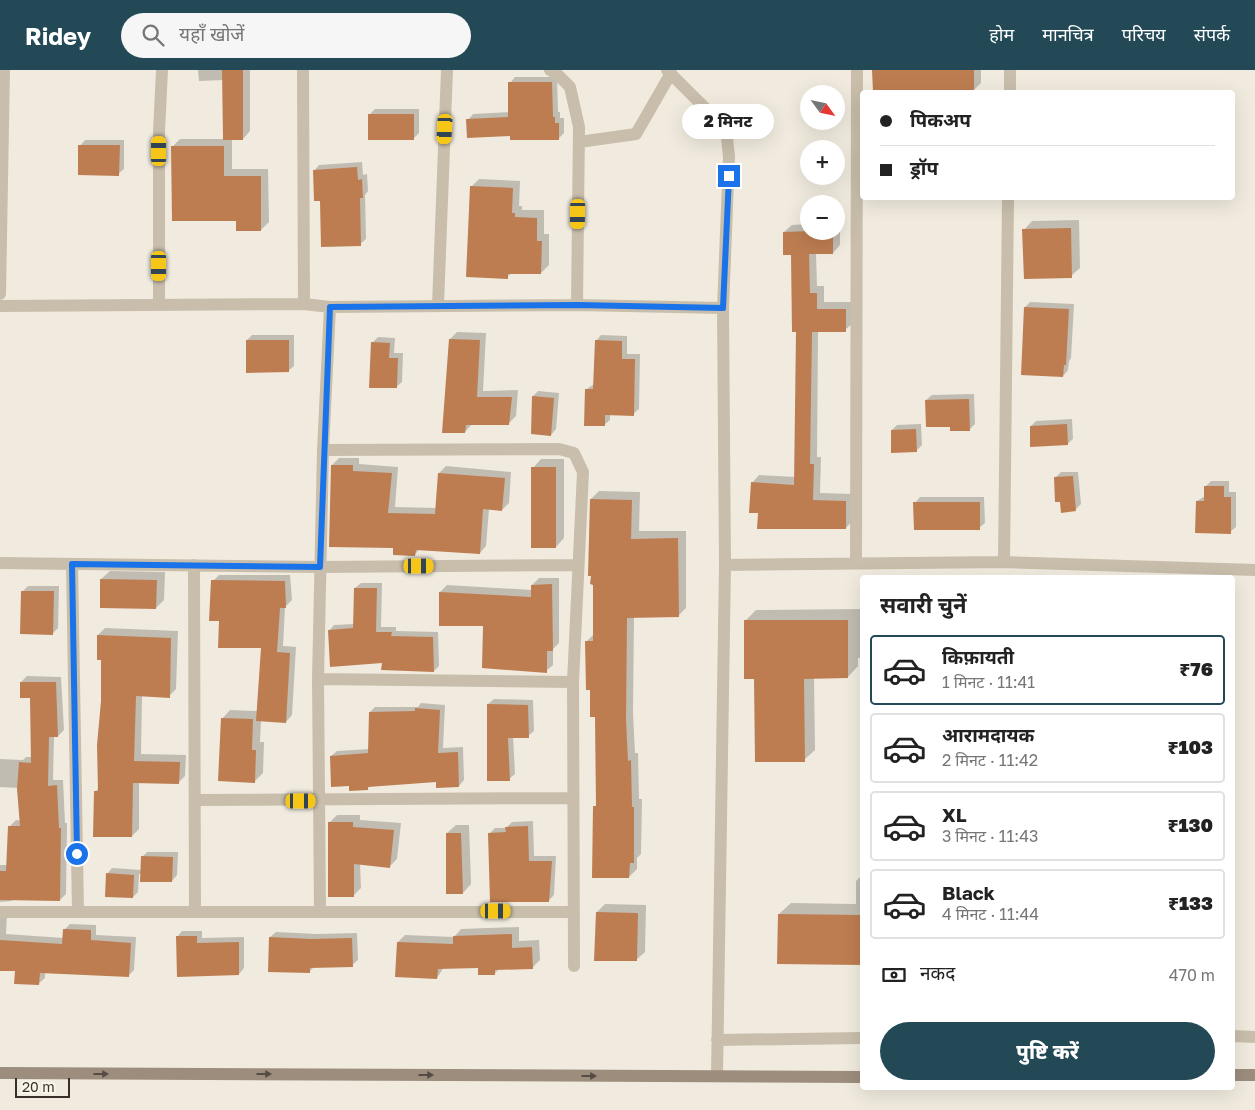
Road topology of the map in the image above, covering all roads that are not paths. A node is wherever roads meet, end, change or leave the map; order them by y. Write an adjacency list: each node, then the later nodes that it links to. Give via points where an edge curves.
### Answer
1 (4, 70): 12 (street)
2 (162, 70): 14 (street)
3 (304, 70): 13 (street)
4 (447, 70): 15 (street)
5 (550, 70): 10 (street, via 570,87 577,112)
6 (857, 70): 21 (street)
7 (1010, 70): 9 (street)
8 (669, 72): 10 (street, via 636,134); 19 (street, via 720,123 727,138 730,157)
9 (1010, 90)
10 (579, 142): 16 (street)
11 (1008, 200): 22 (street)
12 (0, 294)
13 (304, 304): 14 (street); 18 (street)
14 (159, 305): 17 (street)
15 (438, 305): 16 (street); 18 (street)
16 (578, 305): 19 (street)
17 (0, 306)
18 (330, 307): 20 (street)
19 (723, 308): 26 (street)
20 (323, 450): 27 (street, via 568,450 574,453 583,472); 28 (street)
21 (856, 562): 22 (street); 26 (street)
22 (1004, 562): 29 (street)
23 (0, 563): 24 (street)
24 (72, 564): 25 (street); 37 (street)
25 (194, 565): 28 (street); 33 (street)
26 (725, 565): 44 (street)
27 (577, 566): 28 (street); 31 (street)
28 (320, 567): 30 (street)
29 (1255, 570)
30 (318, 678): 31 (street); 34 (street)
31 (573, 682): 32 (street)
32 (573, 798): 34 (street); 39 (street)
33 (195, 800): 34 (street); 38 (street)
34 (319, 801): 35 (street)
35 (320, 910): 38 (street); 39 (street)
36 (0, 912): 37 (street)
37 (78, 912): 38 (street)
38 (195, 912)
39 (574, 912): 40 (street)
40 (574, 966)
41 (1235, 1036): 42 (street)
42 (1255, 1036)
43 (860, 1038): 44 (street)
44 (717, 1040): 48 (street)
45 (0, 1073): 48 (street, one-way to 48)
46 (1235, 1075): 47 (street)
47 (1255, 1075)
48 (717, 1076): 49 (street)
49 (860, 1077)

